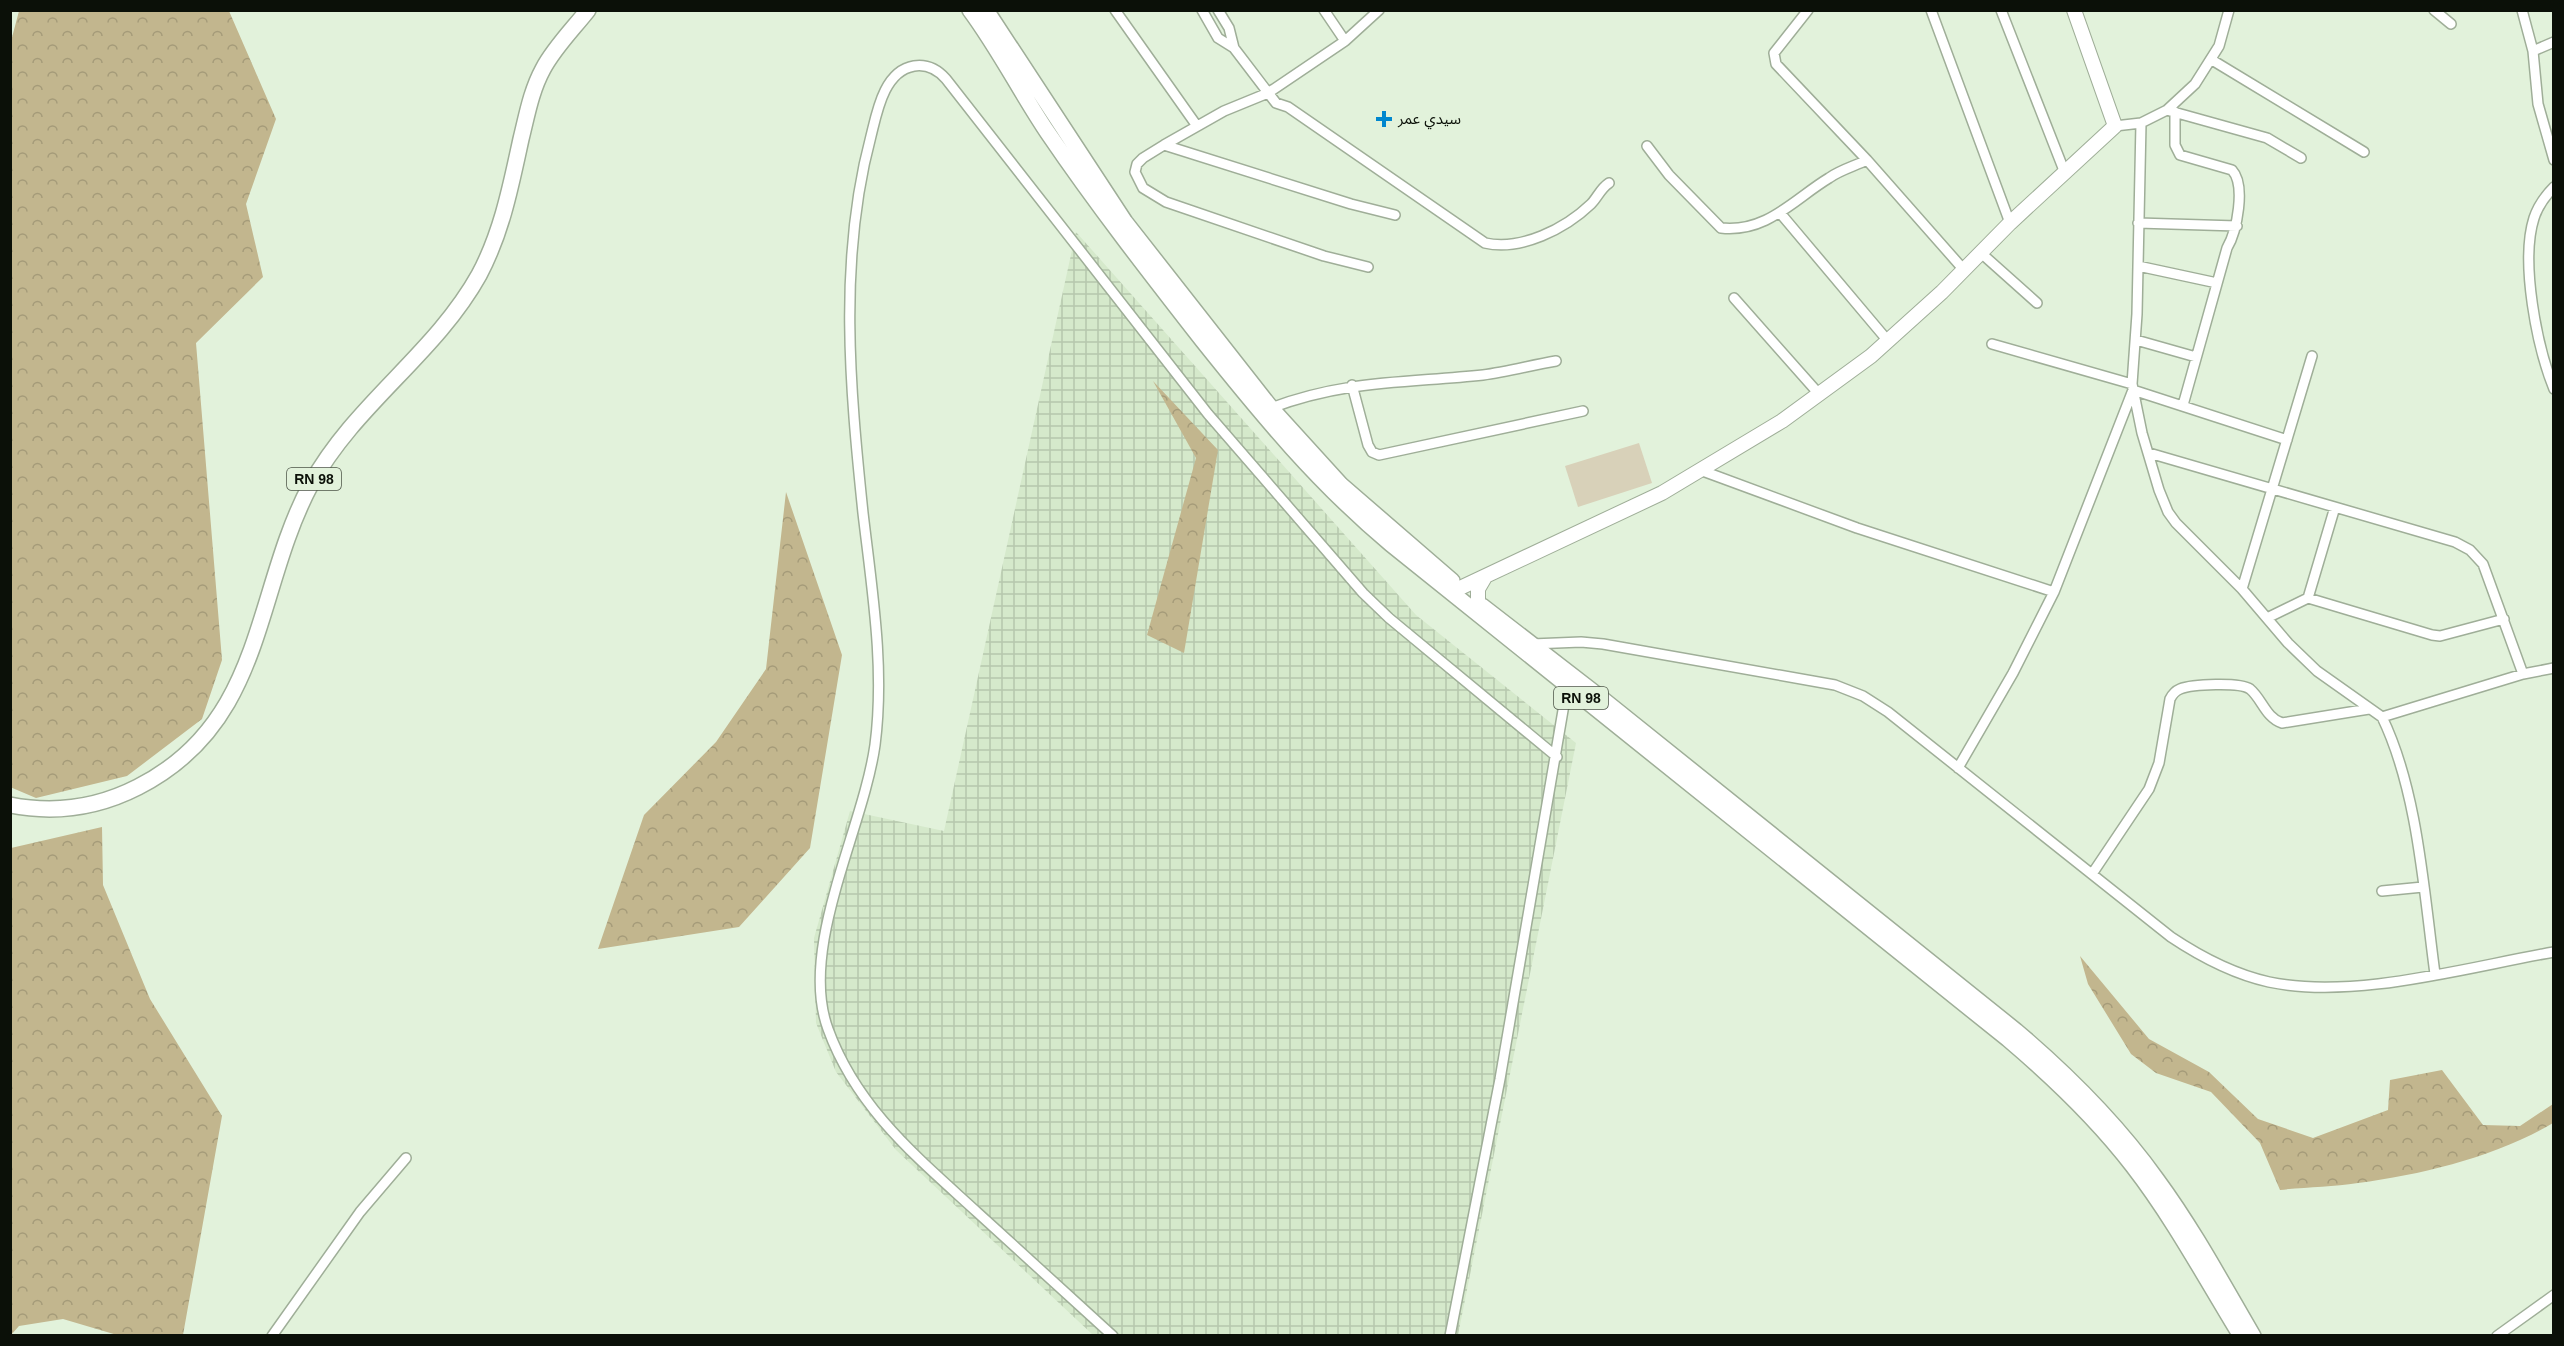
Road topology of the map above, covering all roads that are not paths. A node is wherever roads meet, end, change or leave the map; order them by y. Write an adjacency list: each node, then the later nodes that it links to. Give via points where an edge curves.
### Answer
1 (578, 10): 22 (main road, RN 98)
2 (588, 10): 22 (main road, RN 98)
3 (970, 10): 79 (main road, RN 98, via 1088,189 1284,441 1370,527)
4 (986, 10): 61 (main road, RN 98, via 1125,222)
5 (1115, 10): 27 (street)
6 (1202, 10): 20 (street, via 1218,38)
7 (1218, 10): 20 (street, via 1229,28)
8 (1323, 10): 18 (street)
9 (1379, 10): 18 (street)
10 (1808, 10): 33 (street, via 1774,52 1774,59)
11 (1931, 10): 41 (street)
12 (2001, 10): 35 (street)
13 (2074, 10): 28 (street)
14 (2229, 10): 23 (street)
15 (2434, 10): 17 (street)
16 (2522, 10): 21 (street)
17 (2451, 24)
18 (1345, 41): 24 (street)
19 (2553, 42): 21 (street)
20 (1234, 48): 24 (street)
21 (2533, 51): 34 (street, via 2538,104)
22 (553, 54): 84 (main road, RN 98, via 534,90 503,216 480,273 443,328 355,420 316,475 295,518 251,653 221,712 187,752 126,794 72,809)
23 (2212, 60): 25 (street); 31 (street)
24 (1268, 93): 27 (street); 36 (street, via 1276,103 1288,107 1485,243 1524,242 1563,225 1592,203)
25 (2171, 111): 26 (street); 32 (street, via 2267,138); 42 (street, via 2180,155 2235,173)
26 (2136, 124): 28 (street); 40 (street, via 2140,137)
27 (1197, 126): 29 (street)
28 (2115, 126): 35 (street)
29 (1164, 145): 39 (street); 45 (street, via 1143,158 1135,172 1143,188 1166,202 1324,256)
30 (1647, 146): 38 (street, via 1669,175 1721,228 1762,223)
31 (2364, 152)
32 (2301, 158)
33 (1867, 160): 38 (street, via 1829,177); 46 (street)
34 (2553, 160)
35 (2065, 173): 41 (street)
36 (1609, 183)
37 (2553, 187): 58 (street, via 2534,218 2529,290)
38 (1781, 214): 51 (street)
39 (1395, 215)
40 (2138, 223): 42 (street); 44 (street)
41 (2010, 224): 43 (street)
42 (2237, 226): 47 (street)
43 (1981, 253): 46 (street); 49 (street)
44 (2138, 266): 47 (street); 50 (street)
45 (1368, 267)
46 (1964, 270): 51 (street)
47 (2217, 282): 54 (street)
48 (1734, 298): 59 (street)
49 (2037, 303)
50 (2136, 340): 54 (street); 57 (street)
51 (1888, 341): 59 (street)
52 (1992, 344): 57 (street)
53 (2312, 356): 63 (street)
54 (2196, 357): 60 (street)
55 (1556, 361): 56 (street, via 1485,375)
56 (1352, 385): 61 (street); 62 (street, via 1368,445 1379,455)
57 (2132, 387): 60 (street); 64 (street); 71 (street)
58 (2553, 389)
59 (1819, 394): 65 (street, via 1764,433)
60 (2183, 405): 63 (street)
61 (1271, 408): 69 (main road, RN 98, via 1341,485)
62 (1583, 411)
63 (2287, 440): 66 (street)
64 (2149, 453): 66 (street); 70 (street, via 2168,512)
65 (1700, 470): 68 (street, via 1662,493); 71 (street, via 1857,528)
66 (2274, 489): 67 (street); 70 (street)
67 (2334, 507): 72 (street); 75 (street, via 2455,542 2470,550 2483,564)
68 (1485, 577): 69 (street); 73 (street, via 1478,589)
69 (1460, 588): 73 (main road, RN 98)
70 (2242, 589): 74 (street)
71 (2054, 592): 83 (street)
72 (2308, 598): 74 (street); 75 (street, via 2440,636)
73 (1478, 603): 76 (main road, RN 98)
74 (2267, 618): 80 (street, via 2317,671)
75 (2504, 619): 78 (street)
76 (1532, 644): 83 (street, via 1603,644 1835,685 1875,703); 96 (main road, RN 98, via 2062,1071 2111,1121 2158,1181)
77 (2553, 668): 78 (street)
78 (2523, 674): 81 (street)
79 (1567, 687): 82 (street); 95 (main road, RN 98, via 2054,1080 2097,1123 2149,1188)
80 (2369, 709): 81 (street); 85 (street, via 2283,723 2274,720 2252,691 2241,685 2176,691 2170,699 2159,763 2149,789)
81 (2382, 717): 86 (street, via 2408,799)
82 (1557, 758): 93 (street, via 1363,593 1208,414 946,79 921,66 907,68 895,76 886,88 868,147 852,261 850,352 875,615 878,700 867,787 822,944 821,995 826,1024 838,1056 865,1100 898,1140); 94 (street)
83 (1958, 768): 85 (street)
84 (10, 805)
85 (2092, 874): 89 (street, via 2188,949 2247,976 2289,985 2333,988)
86 (2423, 887): 87 (street); 89 (street)
87 (2382, 891)
88 (2553, 952): 89 (street)
89 (2435, 974)
90 (406, 1158): 92 (street, via 360,1212)
91 (2553, 1295): 97 (street)
92 (272, 1335)
93 (1113, 1335)
94 (1450, 1335)
95 (2241, 1335)
96 (2253, 1335)
97 (2498, 1335)

